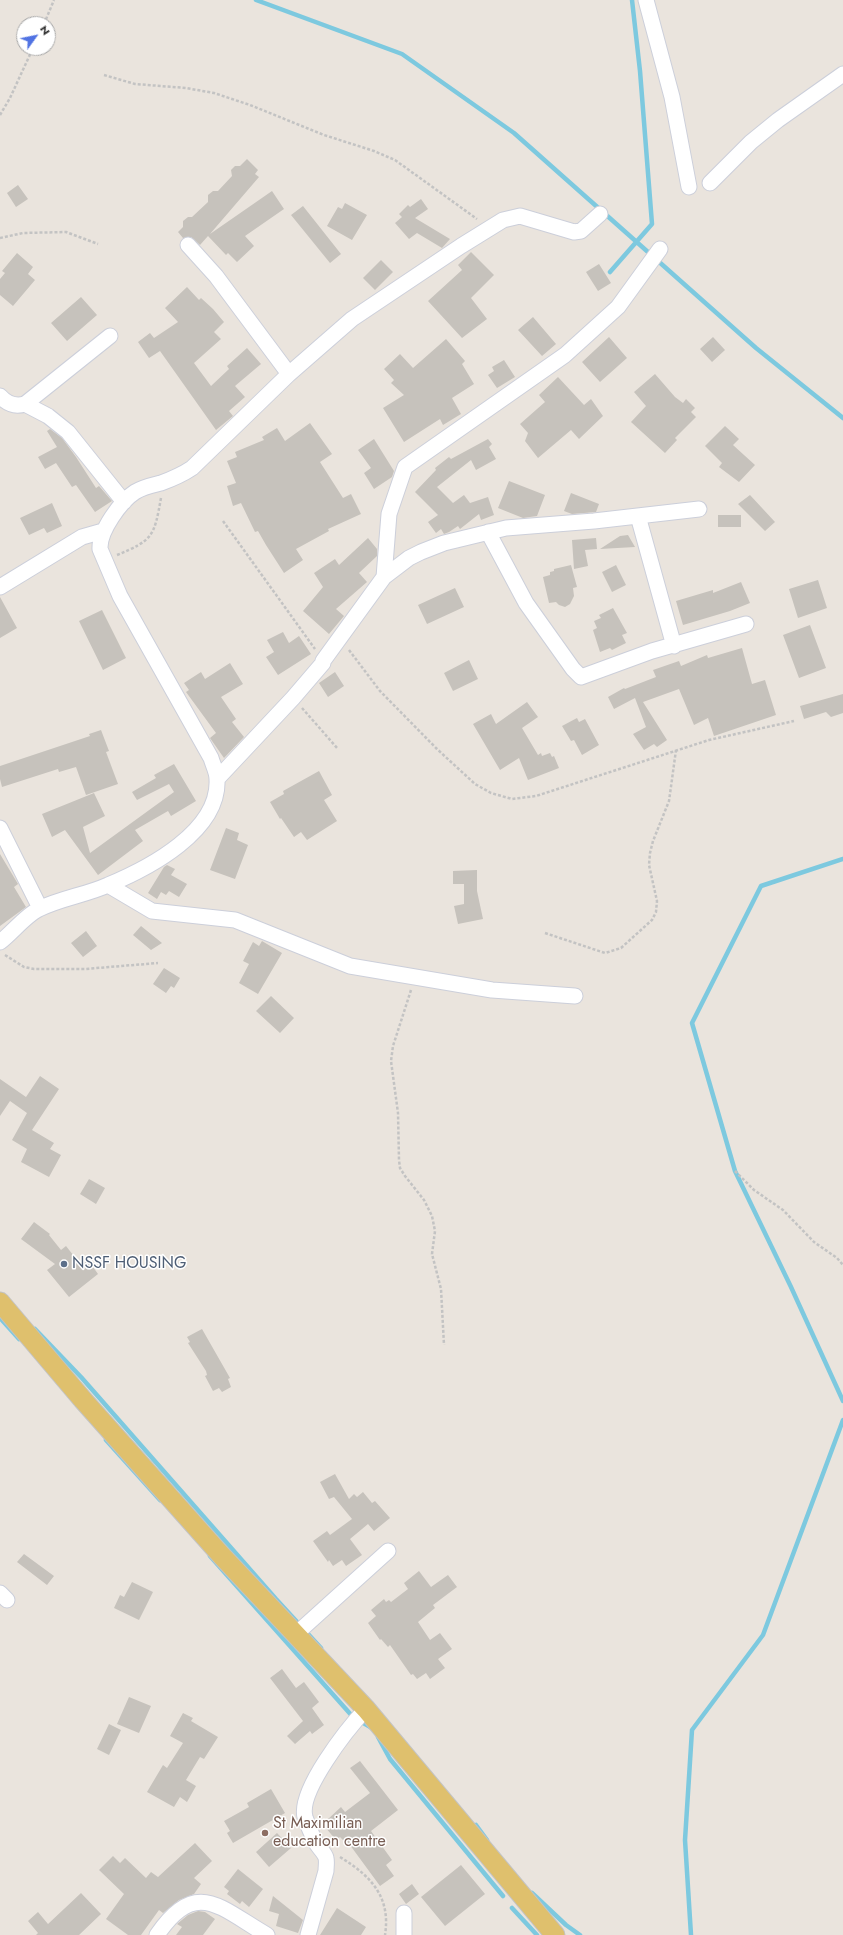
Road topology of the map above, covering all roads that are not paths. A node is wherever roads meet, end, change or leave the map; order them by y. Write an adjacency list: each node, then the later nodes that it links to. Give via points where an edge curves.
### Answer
1 (646, 0): 4 (street, via 672,97)
2 (843, 74): 3 (street, via 751,142)
3 (710, 183)
4 (689, 187)
5 (600, 214): 9 (street, via 581,231 574,232 520,216 503,220 352,319)
6 (188, 245): 9 (street, via 216,276)
7 (660, 249): 17 (street, via 618,307 565,355 405,467 389,514)
8 (110, 336): 11 (street)
9 (288, 374): 12 (street, via 192,468 164,482 134,492)
10 (0, 396): 11 (street, via 8,404)
11 (25, 404): 12 (street, via 48,416 68,432)
12 (124, 502): 15 (street)
13 (699, 509): 14 (street)
14 (638, 516): 16 (street, via 506,528); 20 (street)
15 (103, 530): 18 (street, via 82,537); 21 (street, via 100,548 120,596 211,758)
16 (488, 532): 17 (street, via 420,552); 20 (street, via 526,603 573,670 581,677 652,651)
17 (384, 577): 21 (street, via 323,663)
18 (0, 587)
19 (746, 624): 20 (street)
20 (674, 646)
21 (217, 779): 23 (street, via 210,811 178,846 162,858)
22 (0, 828): 24 (street)
23 (108, 885): 24 (street); 26 (street, via 152,911 235,920 350,966 492,990)
24 (40, 908): 25 (street)
25 (0, 942)
26 (575, 996)
27 (0, 1302): 29 (main road, via 221,1555)
28 (388, 1551): 29 (street)
29 (296, 1634): 30 (main road)
30 (366, 1709): 34 (street, via 322,1767 306,1802 305,1816 326,1859 326,1871); 36 (main road)
31 (404, 1912): 35 (street)
32 (157, 1935): 33 (street, via 177,1910 191,1902 204,1902 218,1907)
33 (267, 1935)
34 (308, 1935)
35 (404, 1935)
36 (555, 1935)

